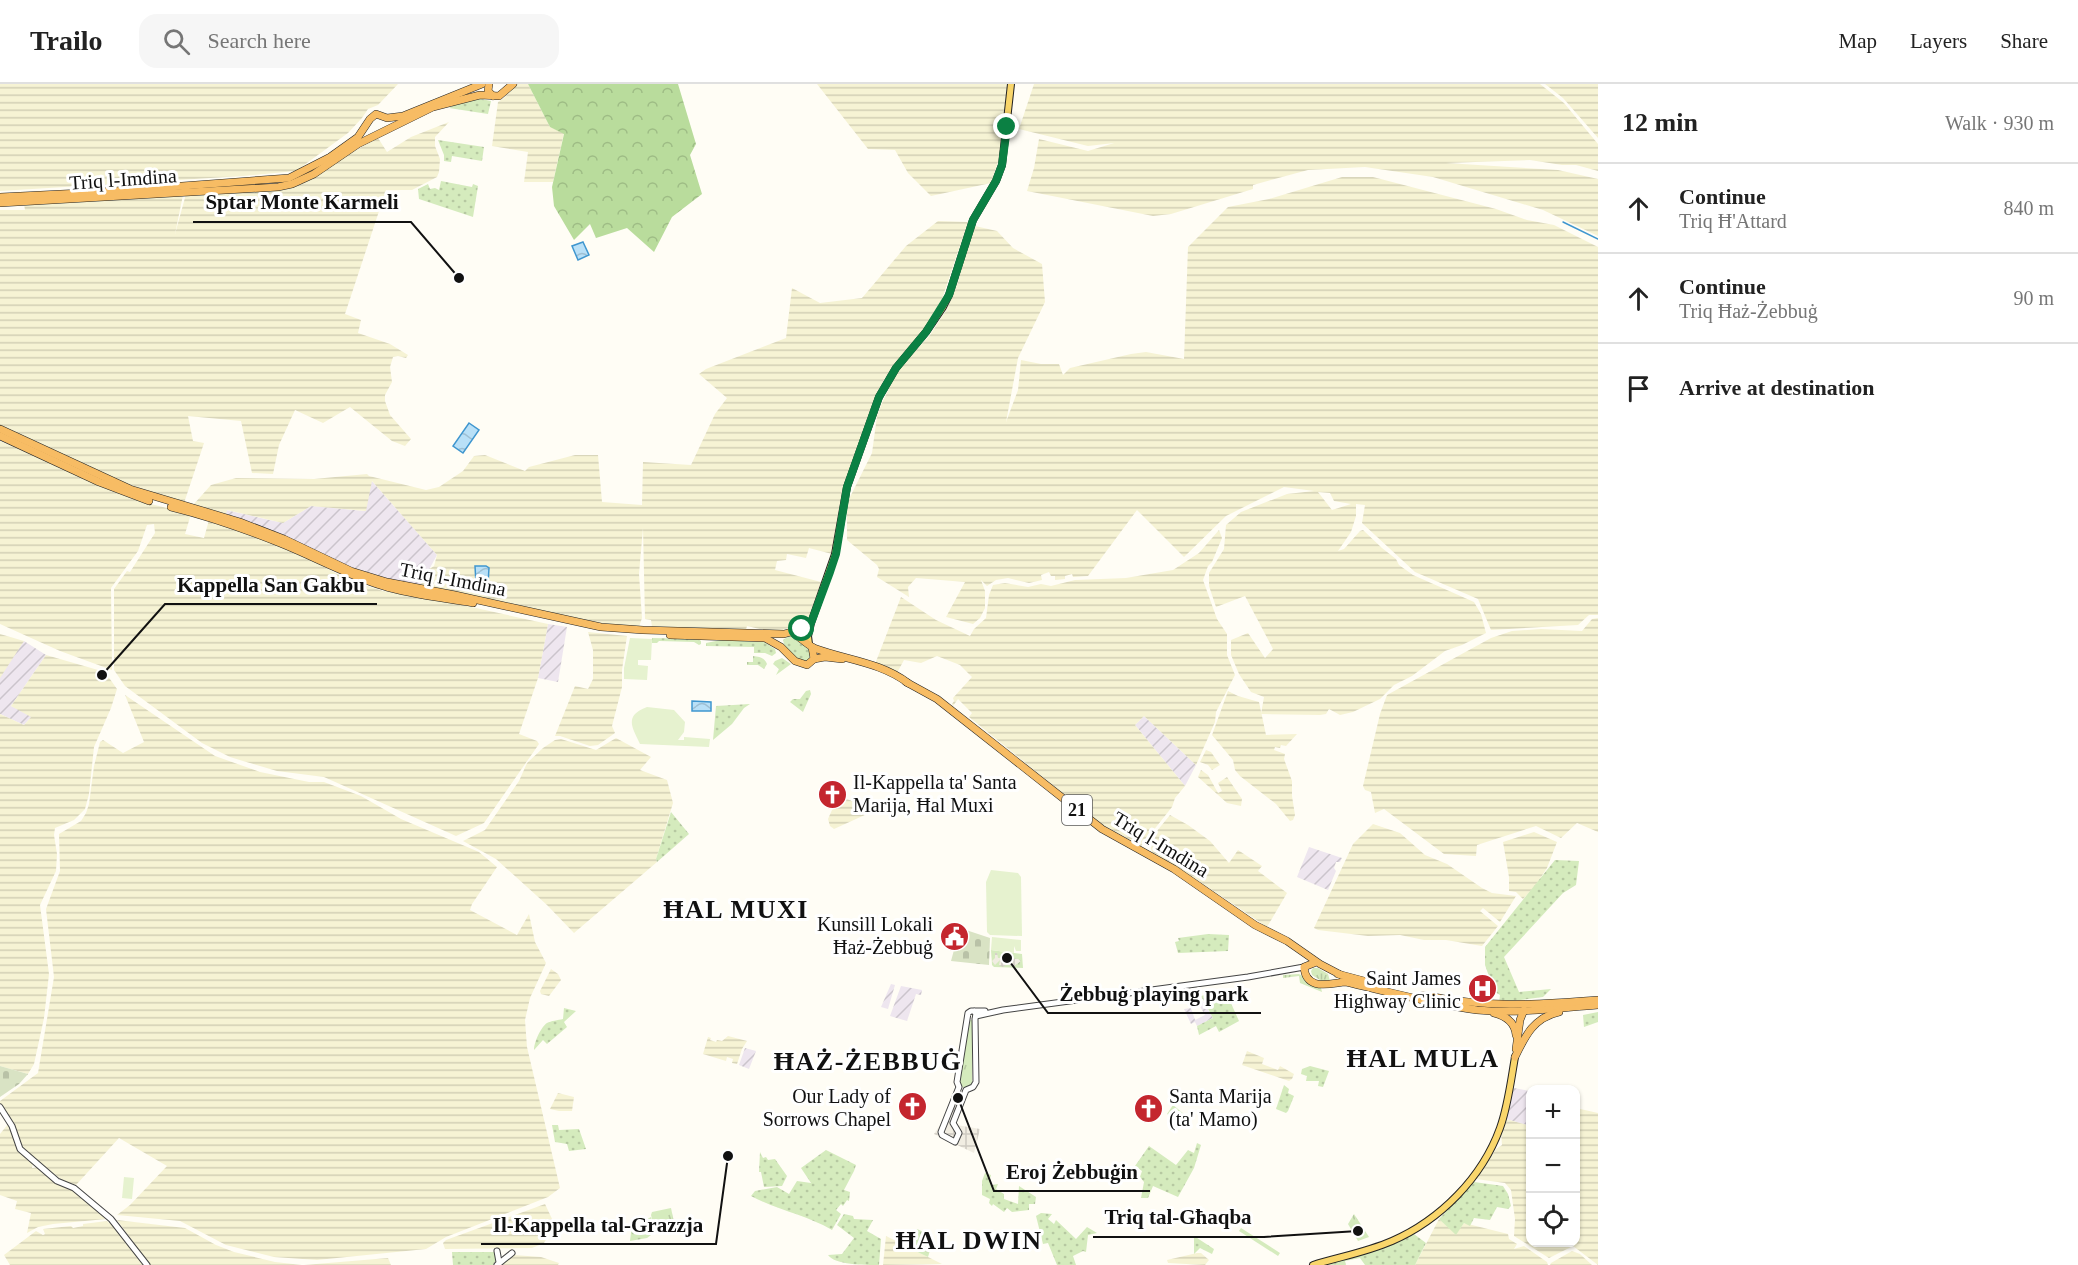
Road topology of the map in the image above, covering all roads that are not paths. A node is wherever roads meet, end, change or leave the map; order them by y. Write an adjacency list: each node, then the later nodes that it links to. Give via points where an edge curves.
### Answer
1 (482, 84): 8 (highway, via 403,116)
2 (489, 84): 7 (highway, via 488,92)
3 (504, 84): 6 (highway)
4 (513, 84): 6 (highway, Triq l-Imdina)
5 (1011, 84): 16 (main road, via 1004,156 996,181 973,220 943,307 879,397 847,487 836,554)
6 (503, 93): 7 (highway, Triq l-Imdina)
7 (493, 96): 10 (highway, Triq l-Imdina, via 445,103)
8 (387, 118): 9 (highway, via 376,114); 10 (highway)
9 (369, 122): 11 (highway, via 369,128); 12 (highway, Triq l-Imdina, via 358,137 330,157 289,178)
10 (388, 128): 11 (highway, Triq l-Imdina)
11 (377, 134): 13 (highway, Triq l-Imdina, via 314,174 279,188)
12 (0, 197)
13 (0, 203)
14 (0, 429): 17 (highway, Triq l-Imdina, via 130,489 240,522 351,571 387,582 601,627)
15 (0, 436): 18 (highway, Triq l-Imdina / 21, via 110,486 215,519 385,587 599,631 765,638)
16 (811, 623): 17 (main road); 19 (main road)
17 (787, 633): 18 (highway, via 780,640); 19 (highway, Triq l-Imdina / 21)
18 (781, 646): 20 (highway, Triq l-Imdina / 21, via 800,663 807,665)
19 (810, 646): 20 (highway); 21 (highway, Triq l-Imdina / 21, via 872,665)
20 (814, 659): 21 (highway, Triq l-Imdina / 21, via 847,660)
21 (908, 683): 22 (highway, Triq l-Imdina / 21, via 937,699 1102,829 1174,869)
22 (1255, 924): 23 (highway, Triq l-Imdina / 21); 24 (highway, Triq l-Imdina / 21, via 1302,955)
23 (1302, 951): 24 (highway, Triq l-Imdina / 21); 27 (highway, Triq l-Imdina)
24 (1308, 965): 25 (street); 26 (highway, Triq l-Imdina); 28 (highway, Triq l-Imdina)
25 (1289, 971): 28 (street); 37 (street)
26 (1332, 973): 27 (highway, Triq l-Imdina); 29 (highway)
27 (1341, 975): 33 (highway, Triq l-Imdina, via 1460,1002)
28 (1307, 976): 29 (highway, Triq l-Imdina, via 1322,985)
29 (1334, 983): 34 (highway, Triq l-Imdina, via 1346,982)
30 (1598, 1000): 31 (highway, Triq l-Imdina)
31 (1579, 1001): 33 (highway, Triq l-Imdina); 36 (highway, via 1532,1007)
32 (1598, 1005): 33 (highway, Triq l-Imdina)
33 (1551, 1006): 36 (highway, Triq l-Imdina); 38 (highway, via 1531,1021)
34 (1480, 1010): 36 (highway, Triq l-Imdina); 38 (highway, via 1502,1015 1512,1023 1516,1033)
35 (1598, 1010): 38 (highway, via 1562,1012 1541,1019 1526,1034)
36 (1522, 1012): 38 (highway)
37 (975, 1015): 39 (street, via 968,1012); 40 (street, via 976,1082)
38 (1515, 1057): 46 (main road, via 1496,1139 1471,1179 1437,1215 1374,1248)
39 (959, 1087): 40 (street); 40 (street, via 941,1132 955,1142 959,1133 953,1123)
40 (966, 1090)
41 (0, 1107): 45 (street, via 20,1149 111,1219)
42 (497, 1251): 44 (street)
43 (512, 1253): 44 (street)
44 (498, 1264)
45 (147, 1265)
46 (1313, 1265)

